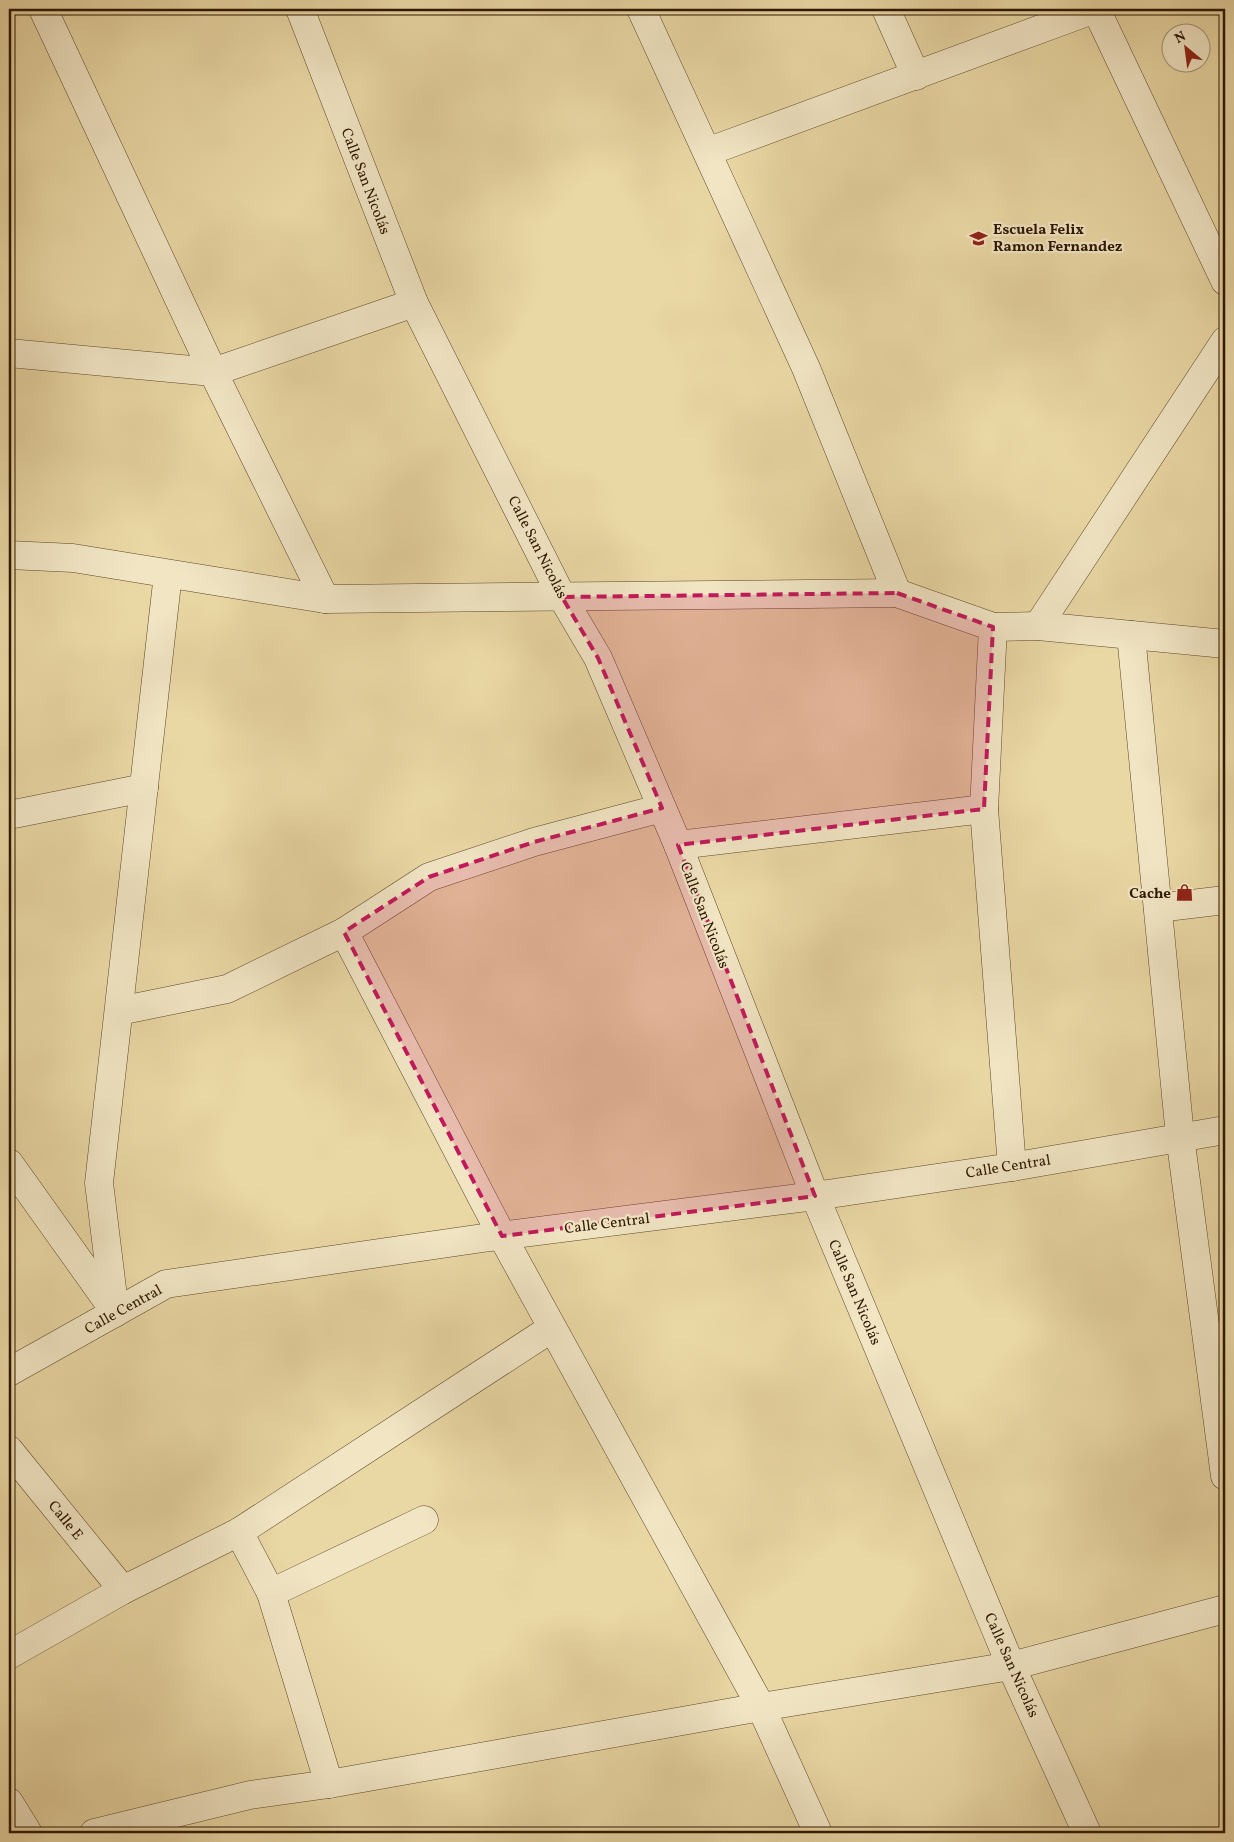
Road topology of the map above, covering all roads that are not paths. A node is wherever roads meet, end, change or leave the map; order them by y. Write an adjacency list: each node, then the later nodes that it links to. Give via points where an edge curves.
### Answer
1 (43, 9): 12 (street)
2 (300, 9): 9 (street, Calle San Nicolás)
3 (641, 9): 7 (street)
4 (886, 9): 6 (street)
5 (1095, 9): 6 (street); 8 (street)
6 (916, 76): 7 (street)
7 (707, 152): 15 (street, via 806,368)
8 (1225, 282)
9 (414, 303): 12 (street); 16 (street, Calle San Nicolás)
10 (1225, 341): 18 (street)
11 (9, 353): 12 (street)
12 (212, 372): 17 (street)
13 (9, 555): 14 (street, via 73,558)
14 (168, 574): 17 (street); 22 (street)
15 (897, 593): 16 (street); 19 (street)
16 (562, 597): 17 (street); 23 (street, Calle San Nicolás, via 598,658)
17 (325, 599)
18 (1038, 626): 19 (street); 20 (street)
19 (993, 627): 24 (street)
20 (1131, 635): 21 (street); 28 (street)
21 (1225, 644)
22 (144, 788): 25 (street); 30 (street)
23 (662, 808): 26 (street, Calle San Nicolás); 29 (street, via 534,842 430,877)
24 (984, 809): 26 (street); 34 (street)
25 (9, 815)
26 (678, 845): 35 (street, Calle San Nicolás)
27 (1225, 900): 28 (street)
28 (1158, 908): 32 (street)
29 (344, 932): 30 (street, via 227,990); 36 (street)
30 (119, 1011): 37 (street, via 99,1183)
31 (1225, 1130): 32 (street, Calle Central)
32 (1180, 1136): 34 (street, Calle Central); 41 (street)
33 (9, 1163): 37 (street)
34 (1012, 1167): 35 (street, Calle Central)
35 (815, 1196): 36 (street, Calle Central); 48 (street, Calle San Nicolás)
36 (502, 1236): 37 (street, Calle Central, via 166,1284); 38 (street)
37 (115, 1313): 39 (street, Calle Central)
38 (552, 1328): 43 (street); 49 (street)
39 (9, 1372)
40 (9, 1450): 44 (street, Calle E)
41 (1225, 1476)
42 (424, 1520): 45 (street)
43 (239, 1532): 44 (street); 45 (street)
44 (123, 1590): 47 (street)
45 (271, 1593): 50 (street)
46 (1225, 1609): 48 (street)
47 (9, 1655)
48 (1011, 1666): 49 (street); 55 (street, Calle San Nicolás)
49 (761, 1707): 50 (street); 54 (street)
50 (329, 1784): 53 (street, via 250,1795)
51 (9, 1802): 52 (street)
52 (28, 1833)
53 (94, 1833)
54 (818, 1833)
55 (1087, 1833)

